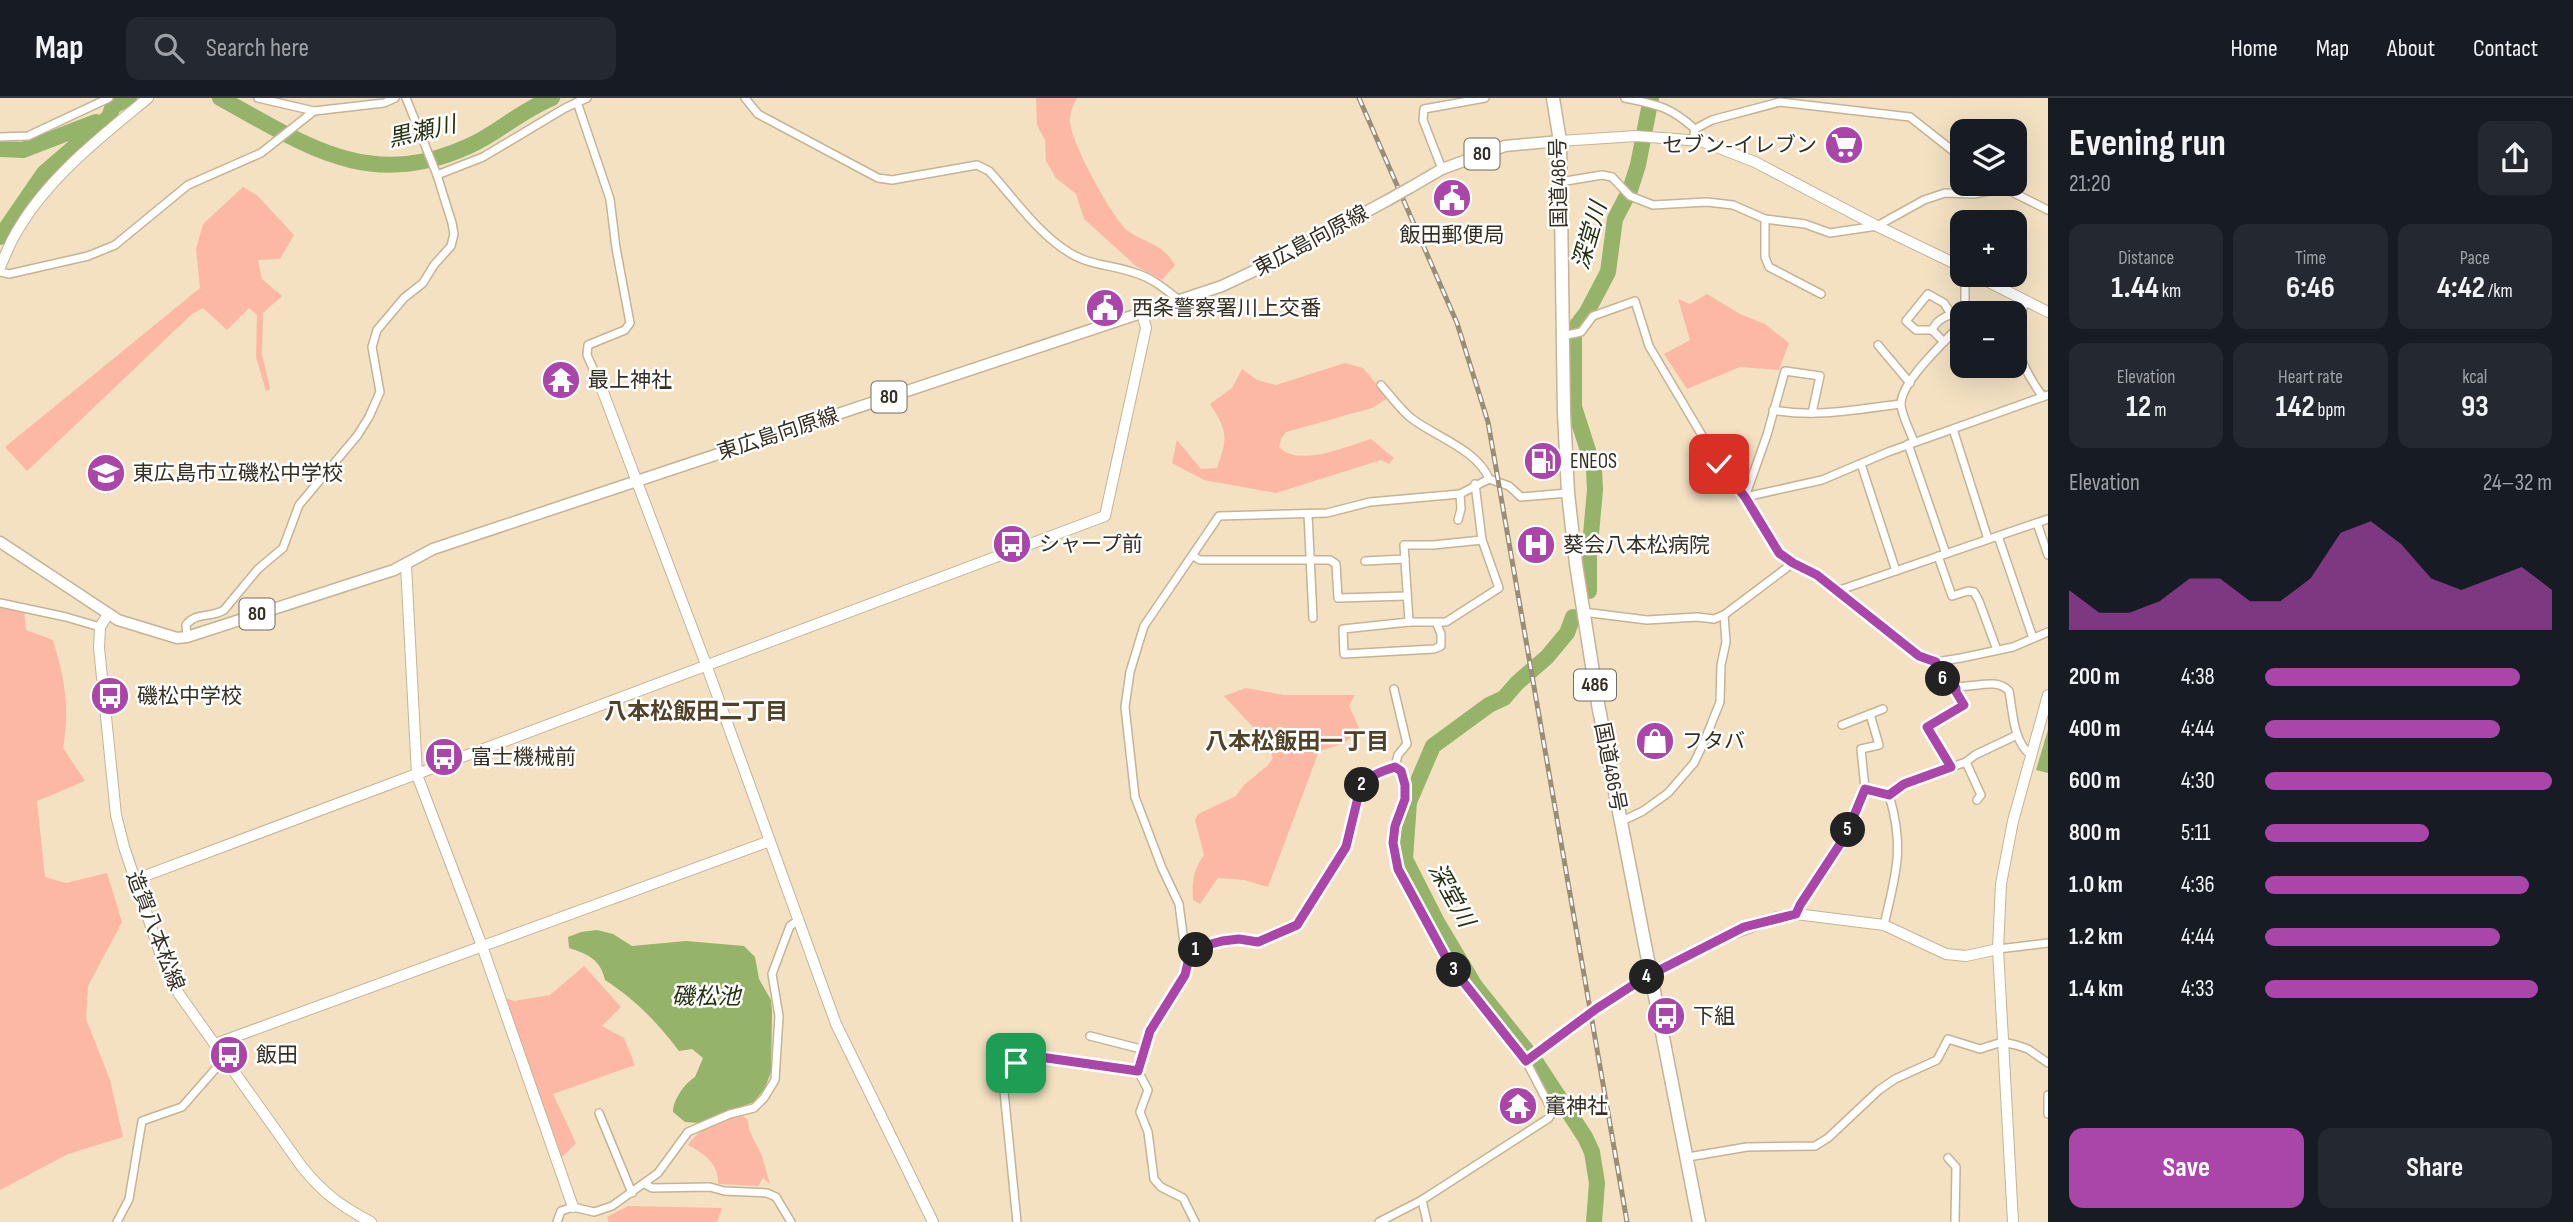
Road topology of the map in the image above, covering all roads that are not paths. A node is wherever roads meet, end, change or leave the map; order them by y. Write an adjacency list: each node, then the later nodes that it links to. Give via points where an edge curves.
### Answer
1 (109, 98): 14 (street, via 28,136)
2 (148, 98): 27 (street, via 48,189 19,227)
3 (258, 98): 12 (street)
4 (395, 98): 12 (street)
5 (406, 98): 19 (street)
6 (587, 98): 11 (street)
7 (745, 98): 30 (street, via 758,114 878,178 892,180 977,165 989,171 1070,253 1158,282)
8 (1485, 98): 18 (street, via 1424,109 1423,120)
9 (1553, 98): 16 (highway, 国道486号 / 486)
10 (1625, 98): 13 (street, via 1677,113)
11 (577, 103): 19 (street, via 483,157); 44 (street, via 610,199 630,323 625,330 588,345 587,355)
12 (314, 111): 27 (street, via 261,153 188,185 115,245 9,274)
13 (1695, 129): 15 (street); 17 (street, via 1780,102 1910,117)
14 (0, 136)
15 (1693, 140): 16 (street, via 1636,136); 25 (street, via 1737,153)
16 (1560, 141): 18 (main road, 東広島向原線 / 80, via 1505,146); 20 (highway, 国道486号 / 486)
17 (1950, 149)
18 (1442, 169): 30 (main road, 東広島向原線 / 80, bridge, via 1277,260 1223,286)
19 (436, 174): 87 (street, via 453,239 423,283 377,330 372,347 380,392 369,417 299,505 283,548 258,569 224,610 190,620)
20 (1560, 182): 24 (street, via 1612,177 1630,196 1653,205 1733,205); 38 (highway, 国道486号 / 486)
21 (1950, 193): 25 (street, via 1924,200)
22 (2020, 196): 23 (street)
23 (2048, 210)
24 (1765, 219): 25 (street, via 1830,233); 29 (street, via 1769,267)
25 (1877, 226): 26 (street)
26 (1950, 261)
27 (0, 270)
28 (1998, 287): 31 (street)
29 (1821, 294)
30 (1179, 300): 35 (main road, 東広島向原線 / 80)
31 (2025, 301)
32 (2027, 302): 34 (street)
33 (1950, 312): 37 (street, via 1928,294 1906,321 1916,330)
34 (2048, 312)
35 (1142, 313): 54 (main road, 東広島向原線 / 80); 91 (street, via 1146,328 1105,516)
36 (1950, 315): 37 (street)
37 (1933, 330): 40 (street)
38 (1569, 335): 56 (highway, 国道486号 / 486); 58 (street, via 1581,332 1593,316 1635,301 1649,345 1719,464)
39 (1950, 335): 40 (street)
40 (1944, 342): 43 (street)
41 (1878, 345): 43 (street)
42 (2027, 373): 46 (street)
43 (1910, 383): 47 (street)
44 (600, 384): 54 (street)
45 (1381, 385): 53 (street, via 1411,417 1472,456)
46 (2046, 396): 50 (street)
47 (1901, 404): 49 (street); 51 (street)
48 (1773, 410): 49 (street); 49 (street, via 1785,371 1820,376); 58 (street)
49 (1812, 413)
50 (1953, 429): 51 (street); 64 (street)
51 (1911, 443): 52 (street); 67 (street)
52 (1861, 464): 58 (street, via 1822,480); 75 (street)
53 (1489, 479): 55 (street); 56 (street, via 1509,486 1521,497)
54 (636, 482): 74 (main road, 東広島向原線 / 80, via 433,549); 91 (street)
55 (1475, 484): 57 (street); 65 (street)
56 (1568, 493): 79 (highway, 国道486号 / 486)
57 (1460, 494): 59 (street, via 1370,502); 61 (street)
58 (1745, 497): 73 (street, via 1779,553)
59 (1308, 514): 69 (street, via 1219,516); 71 (street)
60 (2048, 519): 62 (street)
61 (1458, 520)
62 (2037, 523): 63 (street); 68 (street)
63 (1998, 536): 64 (street); 88 (street)
64 (1988, 539): 67 (street)
65 (1482, 540): 70 (street, via 1404,545); 84 (street, via 1499,588 1446,622)
66 (0, 542): 80 (main road, 東広島向原線 / 80)
67 (1942, 555): 75 (street); 89 (street, via 1952,596 1974,592)
68 (2048, 555)
69 (1193, 556): 71 (street, via 1200,560); 116 (street, via 1144,626 1125,707 1135,797 1179,904 1185,950)
70 (1405, 559): 72 (street); 77 (street)
71 (1312, 560): 77 (street, via 1336,564 1338,598); 82 (street)
72 (1365, 561)
73 (1793, 563): 76 (street); 81 (street)
74 (406, 565): 87 (main road, 東広島向原線 / 80); 103 (street)
75 (1896, 571): 76 (street)
76 (1837, 591): 90 (street, via 1919,656)
77 (1407, 596): 83 (street)
78 (0, 603): 85 (street)
79 (1583, 612): 81 (street, via 1647,620); 107 (highway, 国道486号 / 486)
80 (108, 614): 85 (street); 87 (main road, 東広島向原線 / 80, via 147,630)
81 (1724, 615): 107 (street, via 1720,702 1694,763 1668,793)
82 (1313, 618)
83 (1409, 622): 84 (street); 84 (street, via 1343,629 1344,654 1434,649 1441,646)
84 (1436, 622)
85 (100, 627): 109 (street, 造賀八本松線, via 116,815)
86 (2048, 632): 88 (street)
87 (187, 637)
88 (2033, 638): 89 (street)
89 (1997, 650): 90 (street)
90 (1936, 662): 92 (street, via 1937,671)
91 (707, 667): 103 (street); 108 (street)
92 (1956, 688): 98 (street, via 2005,687); 102 (street, via 1964,705 1927,727)
93 (1394, 689): 101 (street, via 1407,744)
94 (2048, 695): 99 (street)
95 (1883, 709): 96 (street)
96 (1870, 714): 97 (street); 104 (street, via 1880,745 1861,749)
97 (1842, 725)
98 (2017, 735): 99 (street); 100 (street)
99 (2031, 755): 115 (street, via 2001,884)
100 (1966, 762): 102 (street); 106 (street, via 1981,794)
101 (1395, 767): 116 (street, via 1364,782 1346,847 1297,925 1258,942 1222,941); 123 (street, via 1405,785 1394,834 1398,869 1450,965)
102 (1951, 767): 105 (street, via 1904,784)
103 (417, 775): 109 (street); 114 (street)
104 (1865, 789): 105 (street); 110 (street, via 1846,835)
105 (1889, 795): 112 (street, via 1898,823 1899,862)
106 (1977, 800)
107 (1620, 822): 117 (highway, 国道486号 / 486)
108 (770, 841): 111 (street); 114 (street)
109 (134, 880): 120 (street, 造賀八本松線, via 169,977)
110 (1796, 914): 112 (street); 117 (street, via 1744,927)
111 (799, 920): 131 (street, via 790,926 772,974 779,1016 775,1080 754,1108 688,1132); 139 (street, via 836,1024)
112 (1884, 925): 115 (street, via 1946,954 1966,956)
113 (2048, 943): 115 (street)
114 (482, 946): 120 (street); 134 (street)
115 (1998, 949): 119 (street)
116 (1190, 954): 121 (street, via 1185,975 1158,1015)
117 (1651, 976): 123 (street); 129 (highway, 国道486号 / 486)
118 (1090, 1036): 121 (street)
119 (2002, 1042): 124 (street, via 2028,1049); 129 (street, via 1980,1049 1948,1039 1937,1060 1887,1084 1815,1146 1747,1147); 146 (street)
120 (215, 1044): 122 (street, 造賀八本松線)
121 (1144, 1050): 125 (street)
122 (225, 1058): 135 (street, via 182,1107 142,1121 129,1199); 136 (street, 造賀八本松線, via 321,1190)
123 (1529, 1058): 133 (street, via 1549,1105 1549,1118)
124 (2048, 1063)
125 (1138, 1071): 140 (street, via 1026,1055 1002,1071); 141 (street, via 1148,1090 1140,1112 1154,1180 1183,1198)
126 (2048, 1095): 128 (street)
127 (599, 1113): 132 (street)
128 (2048, 1114)
129 (1688, 1157): 144 (highway, 国道486号 / 486)
130 (1948, 1158): 145 (street, via 1956,1167)
131 (645, 1184): 132 (street); 138 (street, via 767,1193 776,1197)
132 (632, 1193): 134 (street, via 594,1212)
133 (1422, 1200): 142 (street); 143 (street)
134 (573, 1207): 137 (street, via 561,1211)
135 (117, 1222)
136 (372, 1222)
137 (557, 1222)
138 (791, 1222)
139 (933, 1222)
140 (1017, 1222)
141 (1195, 1222)
142 (1379, 1222)
143 (1427, 1222)
144 (1699, 1222)
145 (1955, 1222)
146 (2013, 1222)

